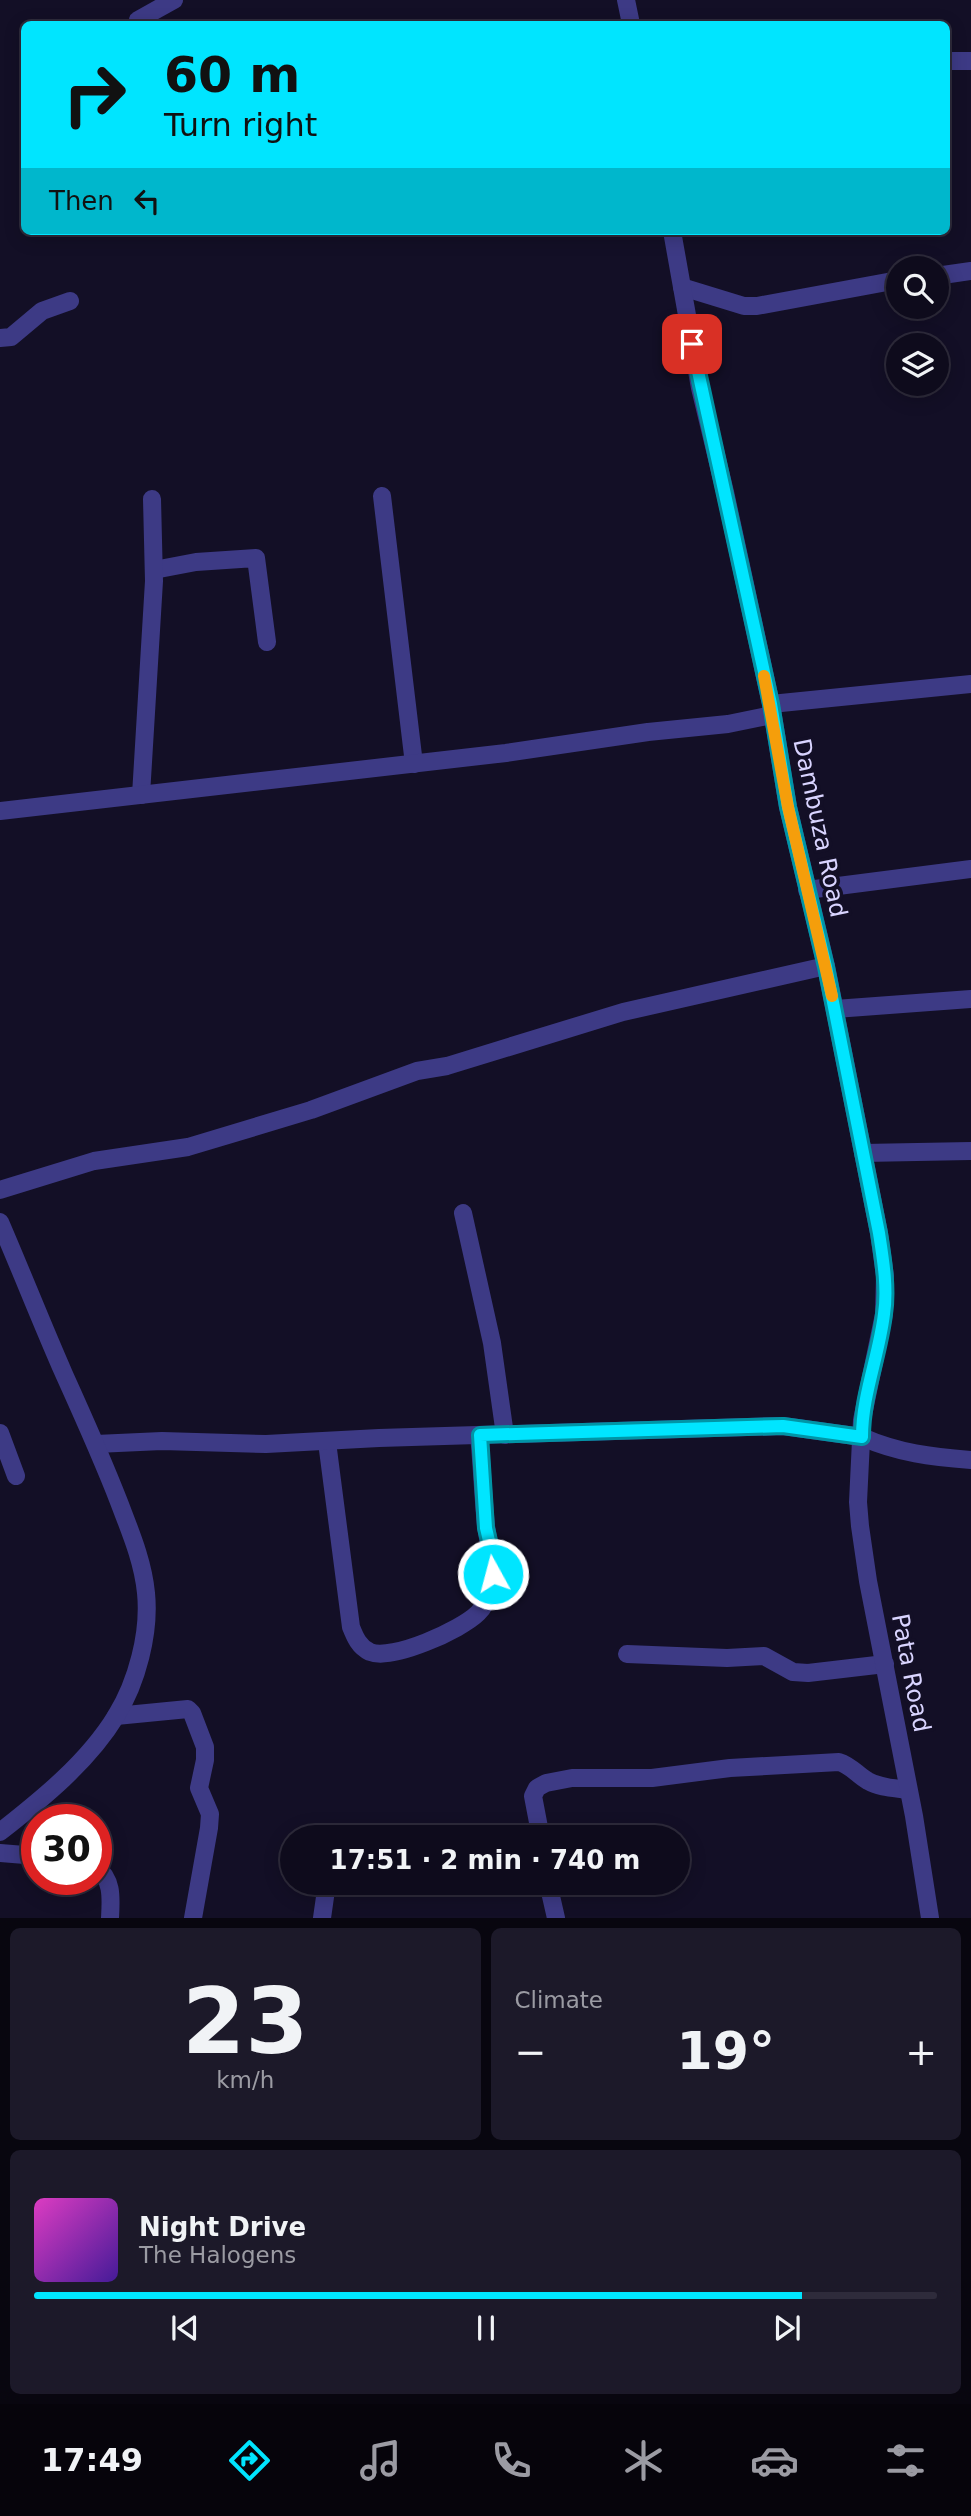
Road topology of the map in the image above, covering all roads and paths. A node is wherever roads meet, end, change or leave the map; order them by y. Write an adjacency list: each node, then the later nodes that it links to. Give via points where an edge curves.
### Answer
1 (174, 0): 3 (street)
2 (626, 0): 4 (street)
3 (138, 20)
4 (630, 21)
5 (950, 61): 6 (street)
6 (971, 61)
7 (672, 235): 11 (street, Dambuza Road)
8 (971, 271): 9 (street)
9 (949, 274)
10 (886, 282): 11 (street, via 757,306)
11 (682, 286): 19 (street, Dambuza Road)
12 (70, 302): 13 (street, via 42,311 11,337)
13 (0, 338)
14 (382, 496): 20 (street)
15 (152, 499): 16 (street)
16 (154, 570): 17 (street, via 256,558); 21 (street)
17 (267, 642)
18 (971, 684): 19 (street)
19 (771, 710): 20 (street, via 728,724); 24 (street, Dambuza Road)
20 (414, 764): 21 (street)
21 (141, 795): 22 (street)
22 (0, 811)
23 (971, 869): 24 (street)
24 (807, 890): 25 (street, Dambuza Road)
25 (826, 967): 27 (street, Dambuza Road); 30 (street, via 601,1018 417,1071 312,1110 188,1147 94,1161)
26 (971, 999): 27 (street)
27 (835, 1009): 29 (street, Dambuza Road)
28 (971, 1151): 29 (street)
29 (863, 1153): 36 (street, Dambuza Road, via 879,1233 885,1300)
30 (0, 1190)
31 (463, 1213): 35 (street, via 492,1343)
32 (0, 1222): 38 (street)
33 (0, 1433): 40 (street)
34 (480, 1435): 35 (street); 37 (street); 37 (street, via 486,1528 493,1558 487,1601 471,1619 411,1648 382,1654 361,1646 351,1626)
35 (505, 1435): 36 (street, via 783,1426)
36 (862, 1437): 39 (street, via 927,1457); 42 (street, Pata Road, via 860,1526)
37 (327, 1442): 38 (street)
38 (96, 1444): 43 (street, via 134,1541 146,1594 140,1657)
39 (971, 1460)
40 (16, 1476)
41 (627, 1654): 42 (street, via 764,1656 793,1672 808,1673)
42 (885, 1664): 44 (street, Pata Road)
43 (116, 1716): 46 (street, via 75,1766); 53 (street, via 187,1709 205,1746 199,1788 210,1814)
44 (908, 1790): 45 (street, via 881,1787 839,1762 652,1778 559,1780 537,1788 533,1796); 56 (street, Pata Road)
45 (539, 1825)
46 (0, 1832)
47 (0, 1853): 48 (street)
48 (21, 1855)
49 (109, 1895): 52 (street)
50 (325, 1895): 54 (street)
51 (551, 1895): 55 (street)
52 (110, 1917)
53 (193, 1917)
54 (322, 1917)
55 (556, 1917)
56 (930, 1917)

